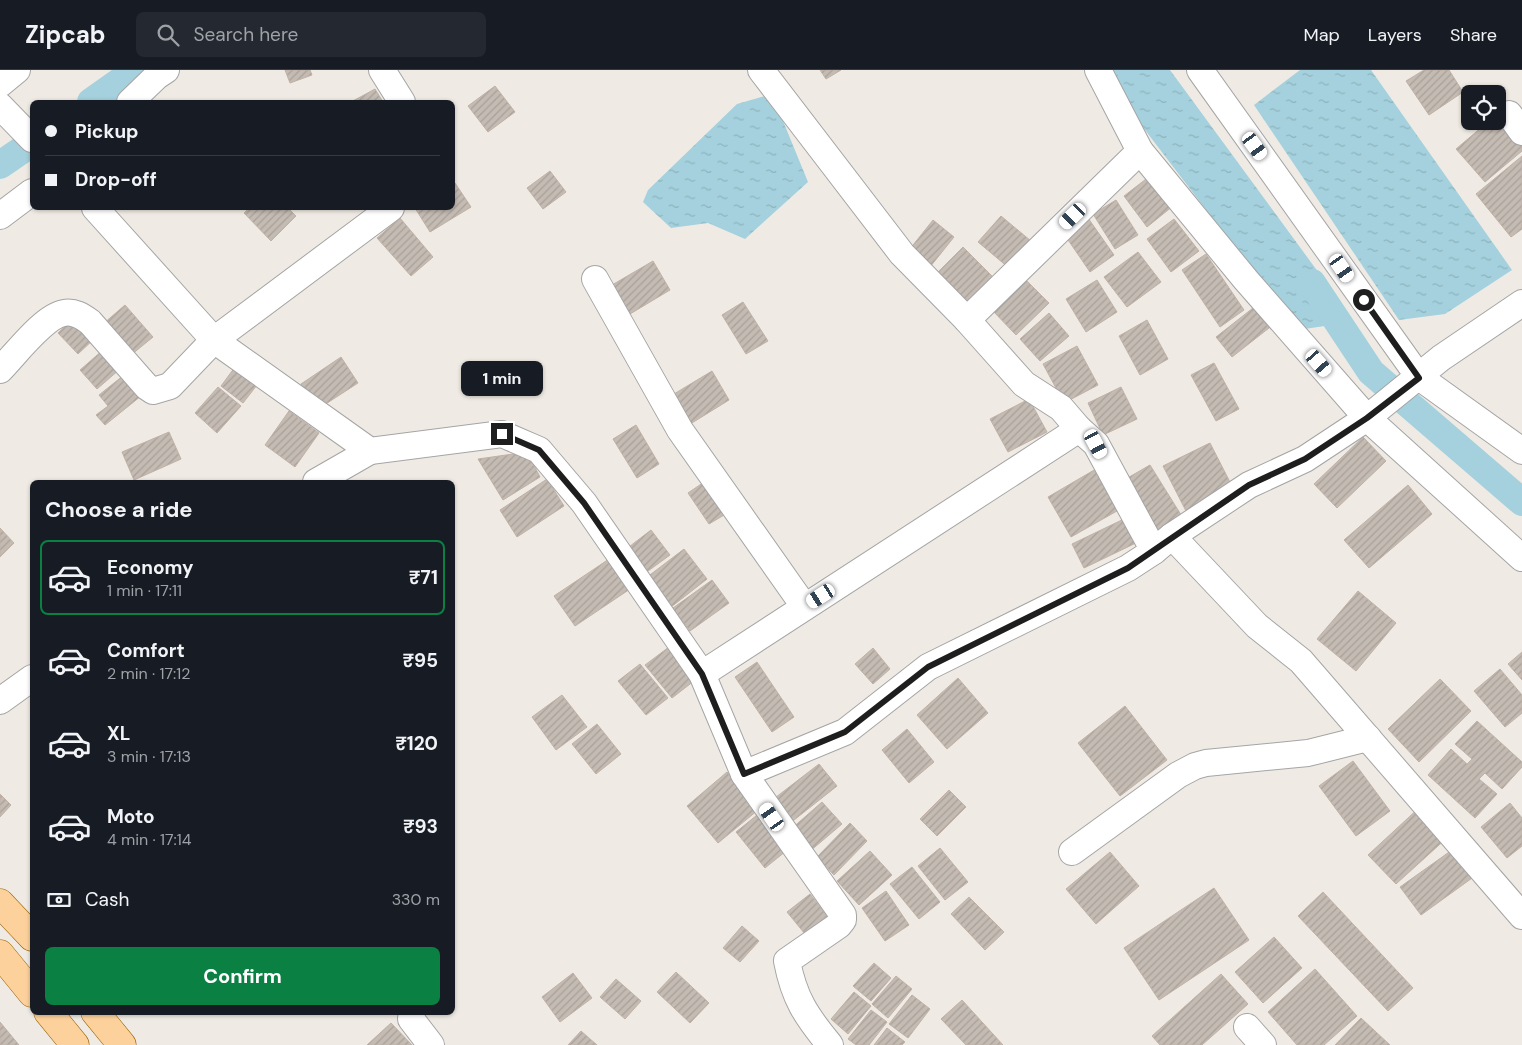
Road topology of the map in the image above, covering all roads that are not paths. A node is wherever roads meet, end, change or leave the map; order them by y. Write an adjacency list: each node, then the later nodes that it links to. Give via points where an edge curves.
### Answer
1 (17, 70): 7 (street)
2 (166, 70): 8 (street)
3 (382, 70): 9 (street)
4 (761, 70): 19 (street, via 889,239)
5 (1098, 70): 12 (street)
6 (1200, 70): 22 (street)
7 (0, 84)
8 (132, 100)
9 (401, 100)
10 (0, 106): 11 (street)
11 (30, 137)
12 (1140, 151): 19 (street); 23 (street, via 1246,280)
13 (30, 194): 16 (street)
14 (97, 210): 20 (street)
15 (388, 210): 20 (street)
16 (0, 216)
17 (595, 279): 30 (street, via 680,430)
18 (1522, 303): 22 (street, via 1441,358)
19 (967, 320): 24 (street, via 1024,384 1061,408)
20 (214, 340): 21 (street, via 170,386 153,391 90,322 78,314 64,313 49,319); 25 (street)
21 (0, 370)
22 (1419, 378): 23 (street); 26 (street)
23 (1372, 414): 28 (street, via 1305,459 1249,485); 29 (street)
24 (1079, 429): 28 (street, via 1096,444); 30 (street)
25 (370, 451): 27 (street); 31 (street, via 502,434 539,450 584,503)
26 (1522, 451)
27 (319, 480)
28 (1163, 544): 34 (street, via 1301,661); 35 (street, via 1128,568 928,667 845,732)
29 (1522, 558)
30 (804, 606): 31 (street)
31 (702, 674): 35 (street)
32 (30, 679): 33 (street)
33 (0, 701)
34 (1368, 738): 36 (street, via 1308,753 1195,766); 38 (street)
35 (744, 774): 48 (street, via 843,915 839,925 787,961 790,979 803,1011)
36 (1072, 852)
37 (0, 903): 39 (main road)
38 (1522, 916)
39 (30, 935)
40 (0, 954): 41 (main road)
41 (30, 991)
42 (50, 1015): 45 (main road)
43 (97, 1015): 46 (main road)
44 (412, 1015): 47 (street, via 411,1019)
45 (75, 1045)
46 (122, 1045)
47 (431, 1045)
48 (830, 1045)

